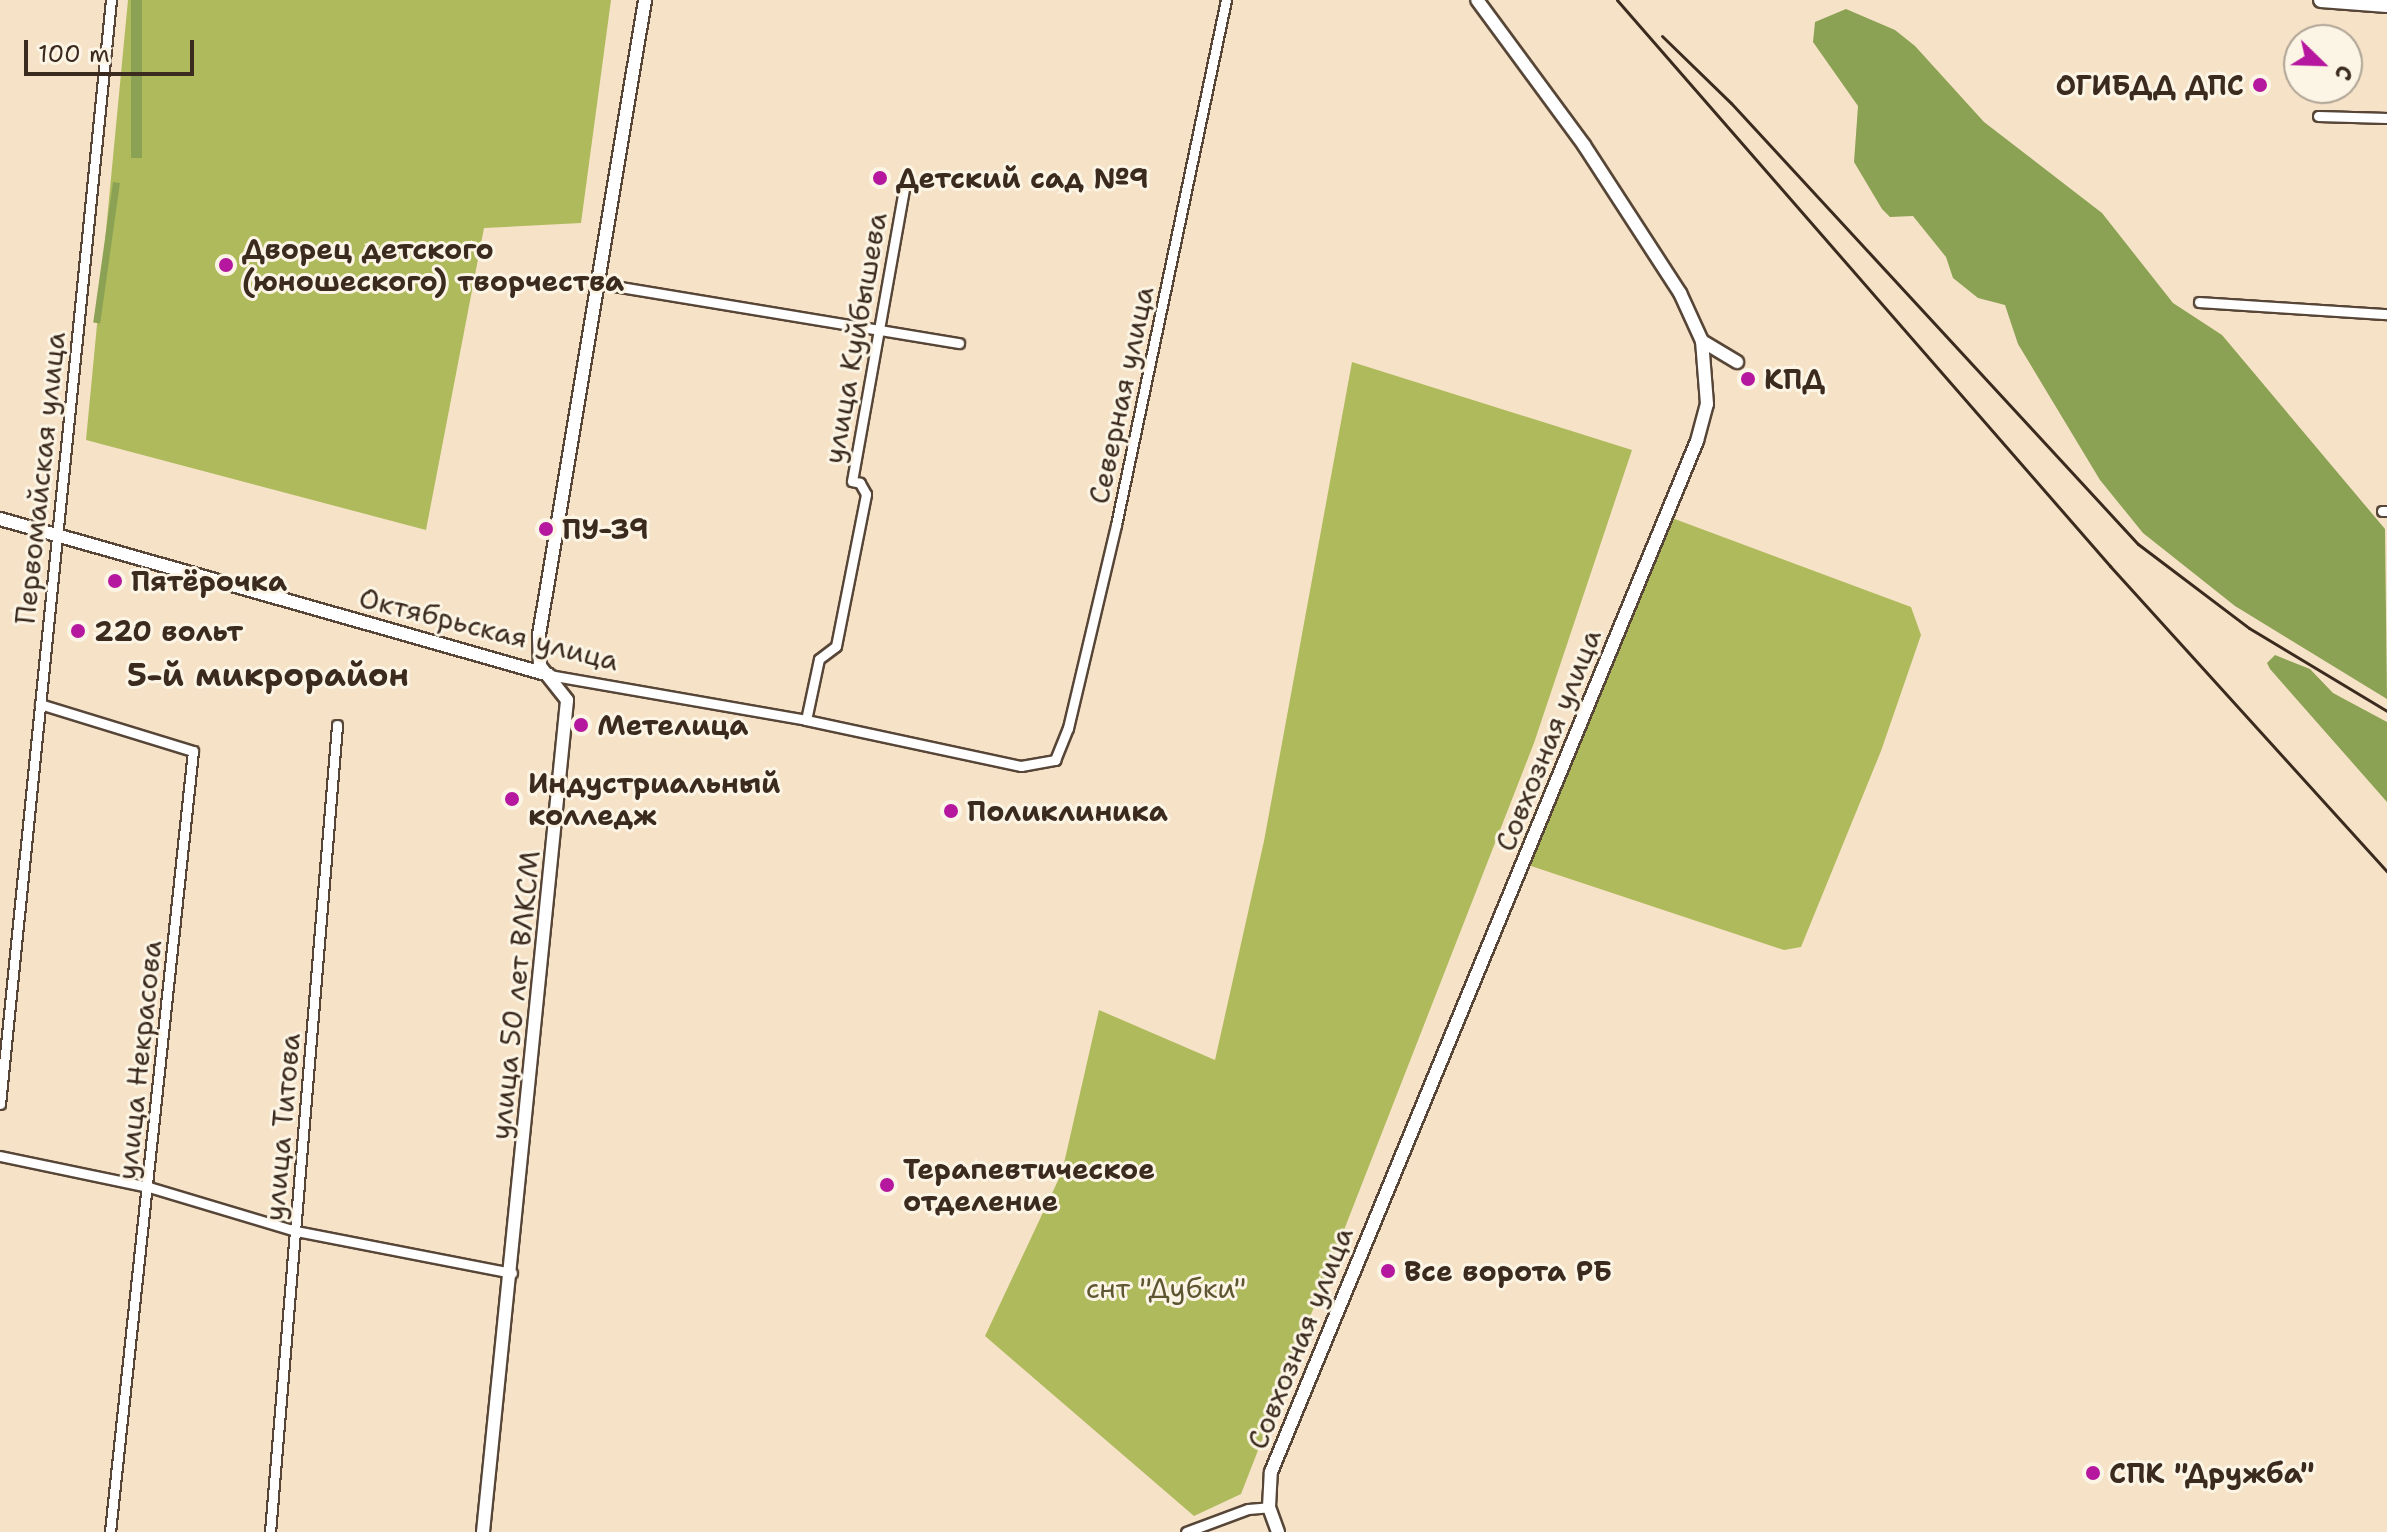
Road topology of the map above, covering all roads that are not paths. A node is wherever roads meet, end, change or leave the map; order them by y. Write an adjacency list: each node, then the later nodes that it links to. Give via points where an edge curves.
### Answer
1 (111, 0): 18 (street, Первомайская улица)
2 (645, 0): 10 (street, улица 50 лет ВЛКСМ)
3 (1226, 0): 23 (street, Северная улица, via 1068,728 1055,760)
4 (1477, 0): 14 (street, Совхозная улица, via 1656,253)
5 (2321, 0): 6 (main road)
6 (2387, 5)
7 (2318, 116): 8 (street)
8 (2387, 118)
9 (905, 184): 13 (street, улица Куйбышева)
10 (596, 283): 13 (street); 19 (street, улица 50 лет ВЛКСМ, via 539,635 540,666)
11 (2199, 302): 12 (street)
12 (2387, 314)
13 (879, 331): 15 (street); 21 (street, улица Куйбышева, via 852,481 866,494 836,646 819,659)
14 (1702, 341): 16 (street); 29 (street, Совхозная улица, via 1709,388 1697,441 1271,1472)
15 (959, 343)
16 (1737, 362)
17 (0, 519): 18 (street, Октябрьская улица)
18 (55, 534): 19 (street, Октябрьская улица); 20 (street, Первомайская улица)
19 (549, 675): 21 (street, Октябрьская улица); 28 (street, улица 50 лет ВЛКСМ, via 567,700)
20 (40, 704): 24 (street, Первомайская улица); 26 (street, улица Некрасова, via 193,751)
21 (806, 720): 23 (street, Октябрьская улица)
22 (337, 725): 27 (street, улица Титова)
23 (1021, 766)
24 (0, 1104)
25 (0, 1156): 26 (street)
26 (149, 1187): 27 (street); 30 (street, улица Некрасова)
27 (296, 1231): 28 (street); 31 (street, улица Титова)
28 (512, 1273): 32 (street, улица 50 лет ВЛКСМ)
29 (1269, 1507): 33 (street, via 1237,1512); 34 (street, Совхозная улица)
30 (110, 1532)
31 (270, 1532)
32 (483, 1532)
33 (1186, 1532)
34 (1278, 1532)

